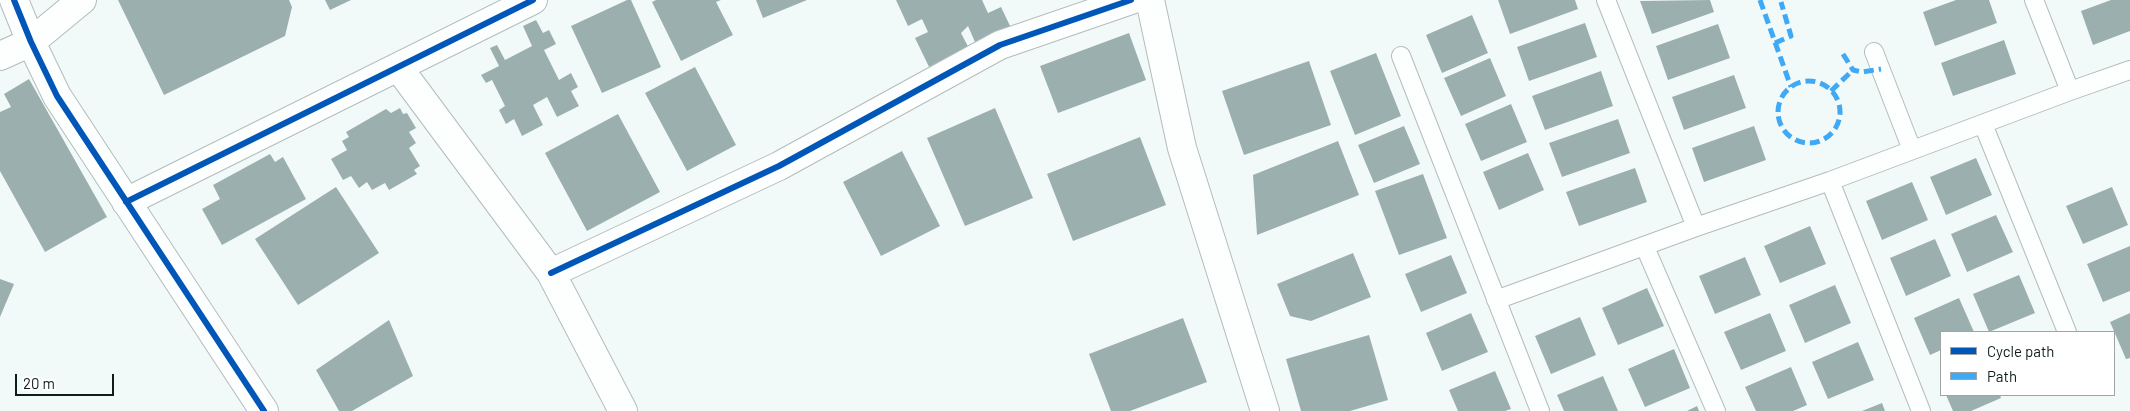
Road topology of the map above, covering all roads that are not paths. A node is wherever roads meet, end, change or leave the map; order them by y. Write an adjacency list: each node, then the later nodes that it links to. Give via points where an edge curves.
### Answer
1 (14, 0): 8 (street)
2 (82, 0): 8 (street)
3 (533, 0): 12 (street)
4 (1131, 0): 21 (street, via 1000,45 779,166)
5 (1150, 0): 26 (street, via 1182,148)
6 (1606, 0): 19 (lane)
7 (2034, 0): 14 (lane)
8 (31, 42): 10 (street); 18 (street, via 57,96)
9 (1874, 52): 16 (lane)
10 (0, 56)
11 (1401, 56): 22 (lane)
12 (398, 67): 18 (street); 21 (street)
13 (2130, 70): 14 (lane)
14 (2070, 91): 15 (lane)
15 (1983, 124): 16 (lane); 23 (lane)
16 (1912, 150): 17 (lane)
17 (1830, 181): 19 (lane); 29 (lane)
18 (126, 202): 24 (street)
19 (1696, 227): 20 (lane)
20 (1645, 247): 22 (lane); 28 (lane)
21 (551, 273): 25 (street)
22 (1496, 300): 27 (lane)
23 (2067, 331)
24 (264, 411)
25 (623, 411)
26 (1265, 411)
27 (1540, 411)
28 (1716, 411)
29 (1921, 411)

